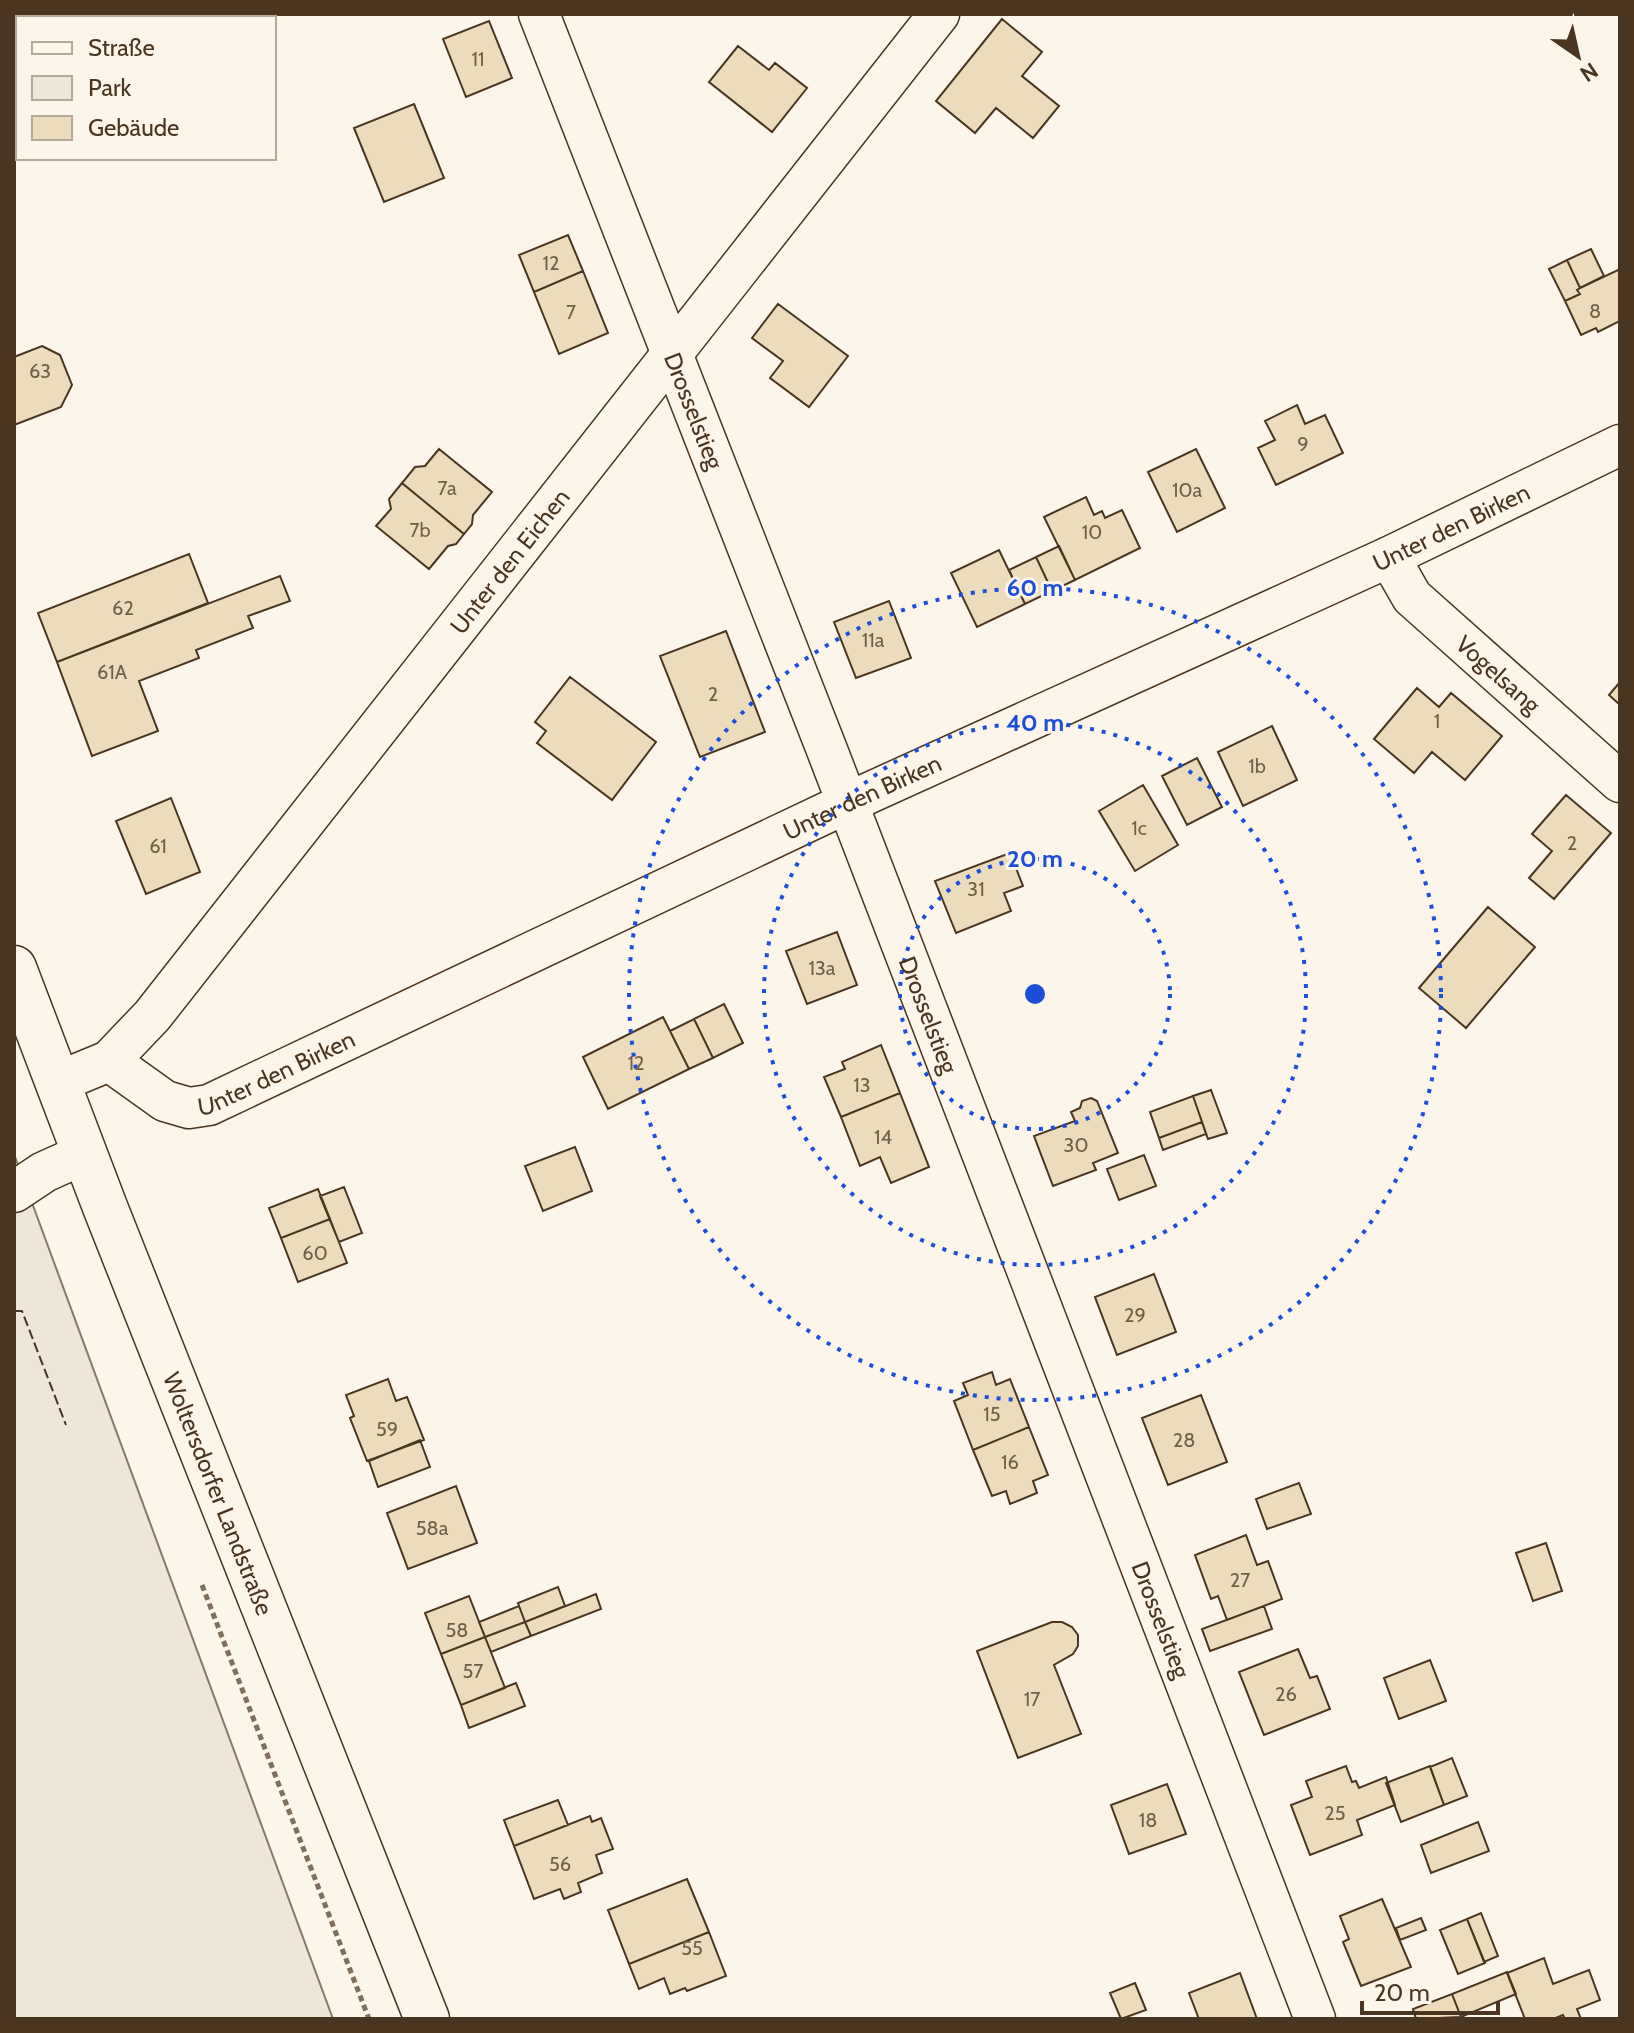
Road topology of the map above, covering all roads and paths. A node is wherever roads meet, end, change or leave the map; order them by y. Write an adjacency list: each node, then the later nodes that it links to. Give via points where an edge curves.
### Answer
1 (539, 14): 3 (street, Drosselstieg)
2 (939, 14): 3 (street, Unter den Eichen)
3 (671, 355): 7 (street, Drosselstieg); 9 (street, Unter den Eichen, via 152,1016)
4 (1620, 445): 5 (street, Unter den Birken)
5 (1389, 557): 6 (street, Vogelsang, via 1412,597); 7 (street, Unter den Birken)
6 (1620, 782)
7 (847, 803): 9 (street, Unter den Birken, via 209,1105 189,1108 165,1101); 14 (street, Drosselstieg)
8 (14, 968): 10 (main road, Woltersdorfer Landstraße)
9 (109, 1061): 10 (street, Unter den Eichen)
10 (58, 1082): 11 (main road, Woltersdorfer Landstraße)
11 (84, 1154): 12 (street); 13 (main road, Woltersdorfer Landstraße)
12 (14, 1192)
13 (427, 2019)
14 (1315, 2019)

